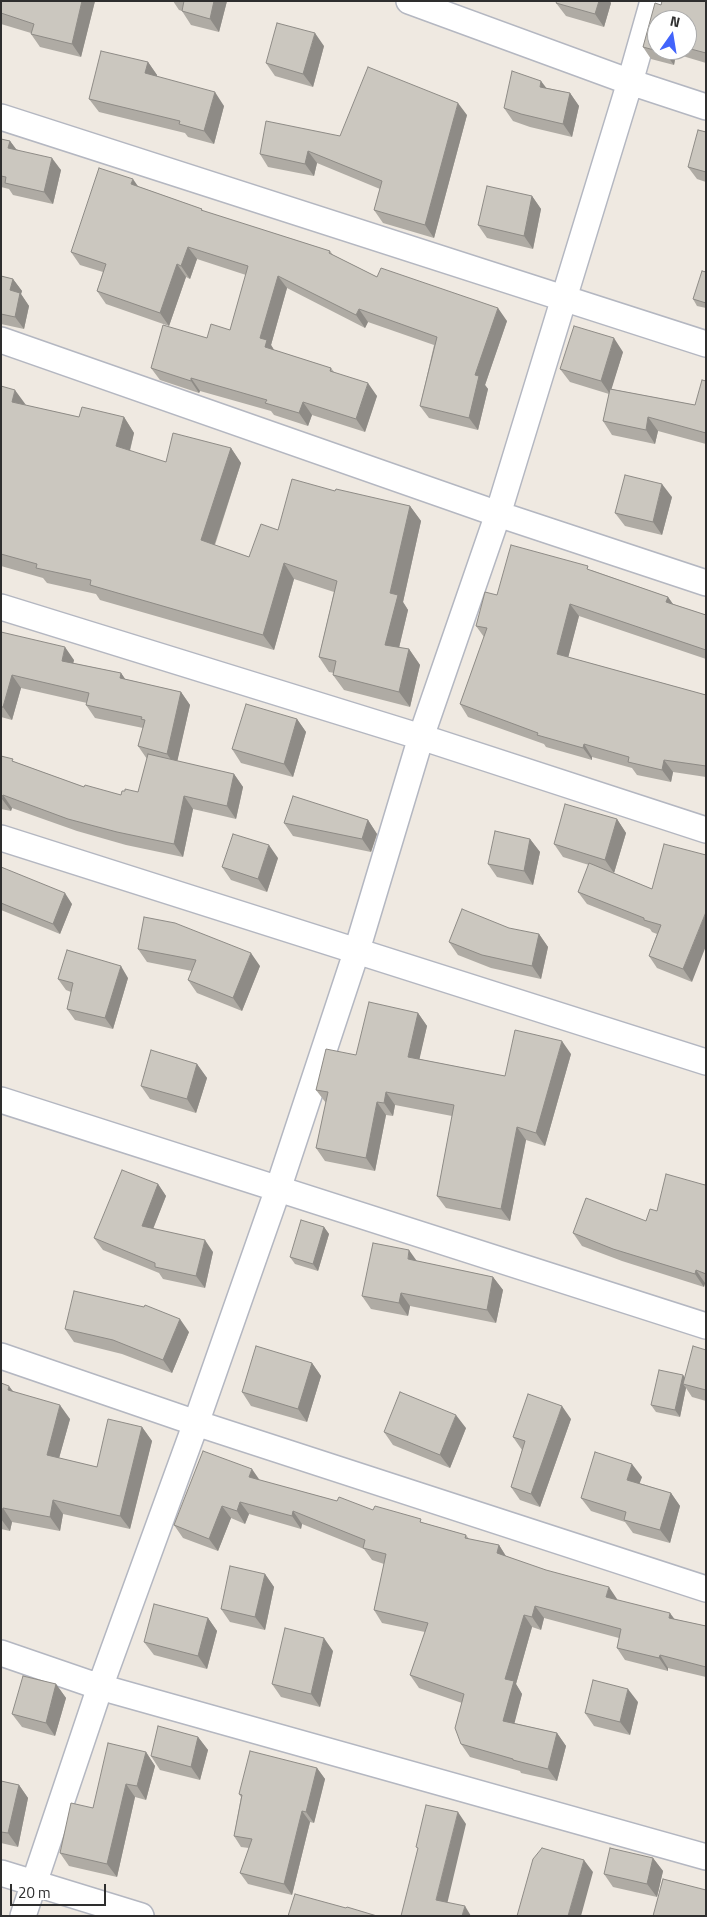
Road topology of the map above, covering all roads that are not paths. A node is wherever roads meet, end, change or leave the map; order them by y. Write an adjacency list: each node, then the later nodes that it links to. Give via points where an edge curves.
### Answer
1 (409, 1): 3 (street)
2 (653, 1): 3 (street)
3 (630, 82): 4 (street); 6 (street)
4 (706, 107)
5 (1, 117): 6 (street, via 363,232)
6 (564, 300): 8 (street); 9 (street)
7 (1, 340): 9 (street)
8 (706, 344)
9 (498, 514): 10 (street); 12 (street)
10 (706, 583)
11 (1, 607): 12 (street)
12 (420, 737): 13 (street); 15 (street)
13 (706, 830)
14 (1, 838): 15 (street)
15 (357, 950): 16 (street); 18 (street)
16 (706, 1062)
17 (1, 1100): 18 (street)
18 (278, 1189): 19 (street); 21 (street)
19 (706, 1326)
20 (1, 1356): 21 (street)
21 (196, 1423): 22 (street); 24 (street)
22 (706, 1589)
23 (1, 1653): 24 (street)
24 (100, 1686): 25 (street); 27 (street)
25 (706, 1857)
26 (1, 1872): 27 (street)
27 (34, 1882): 28 (street); 29 (street)
28 (23, 1916)
29 (141, 1916)

